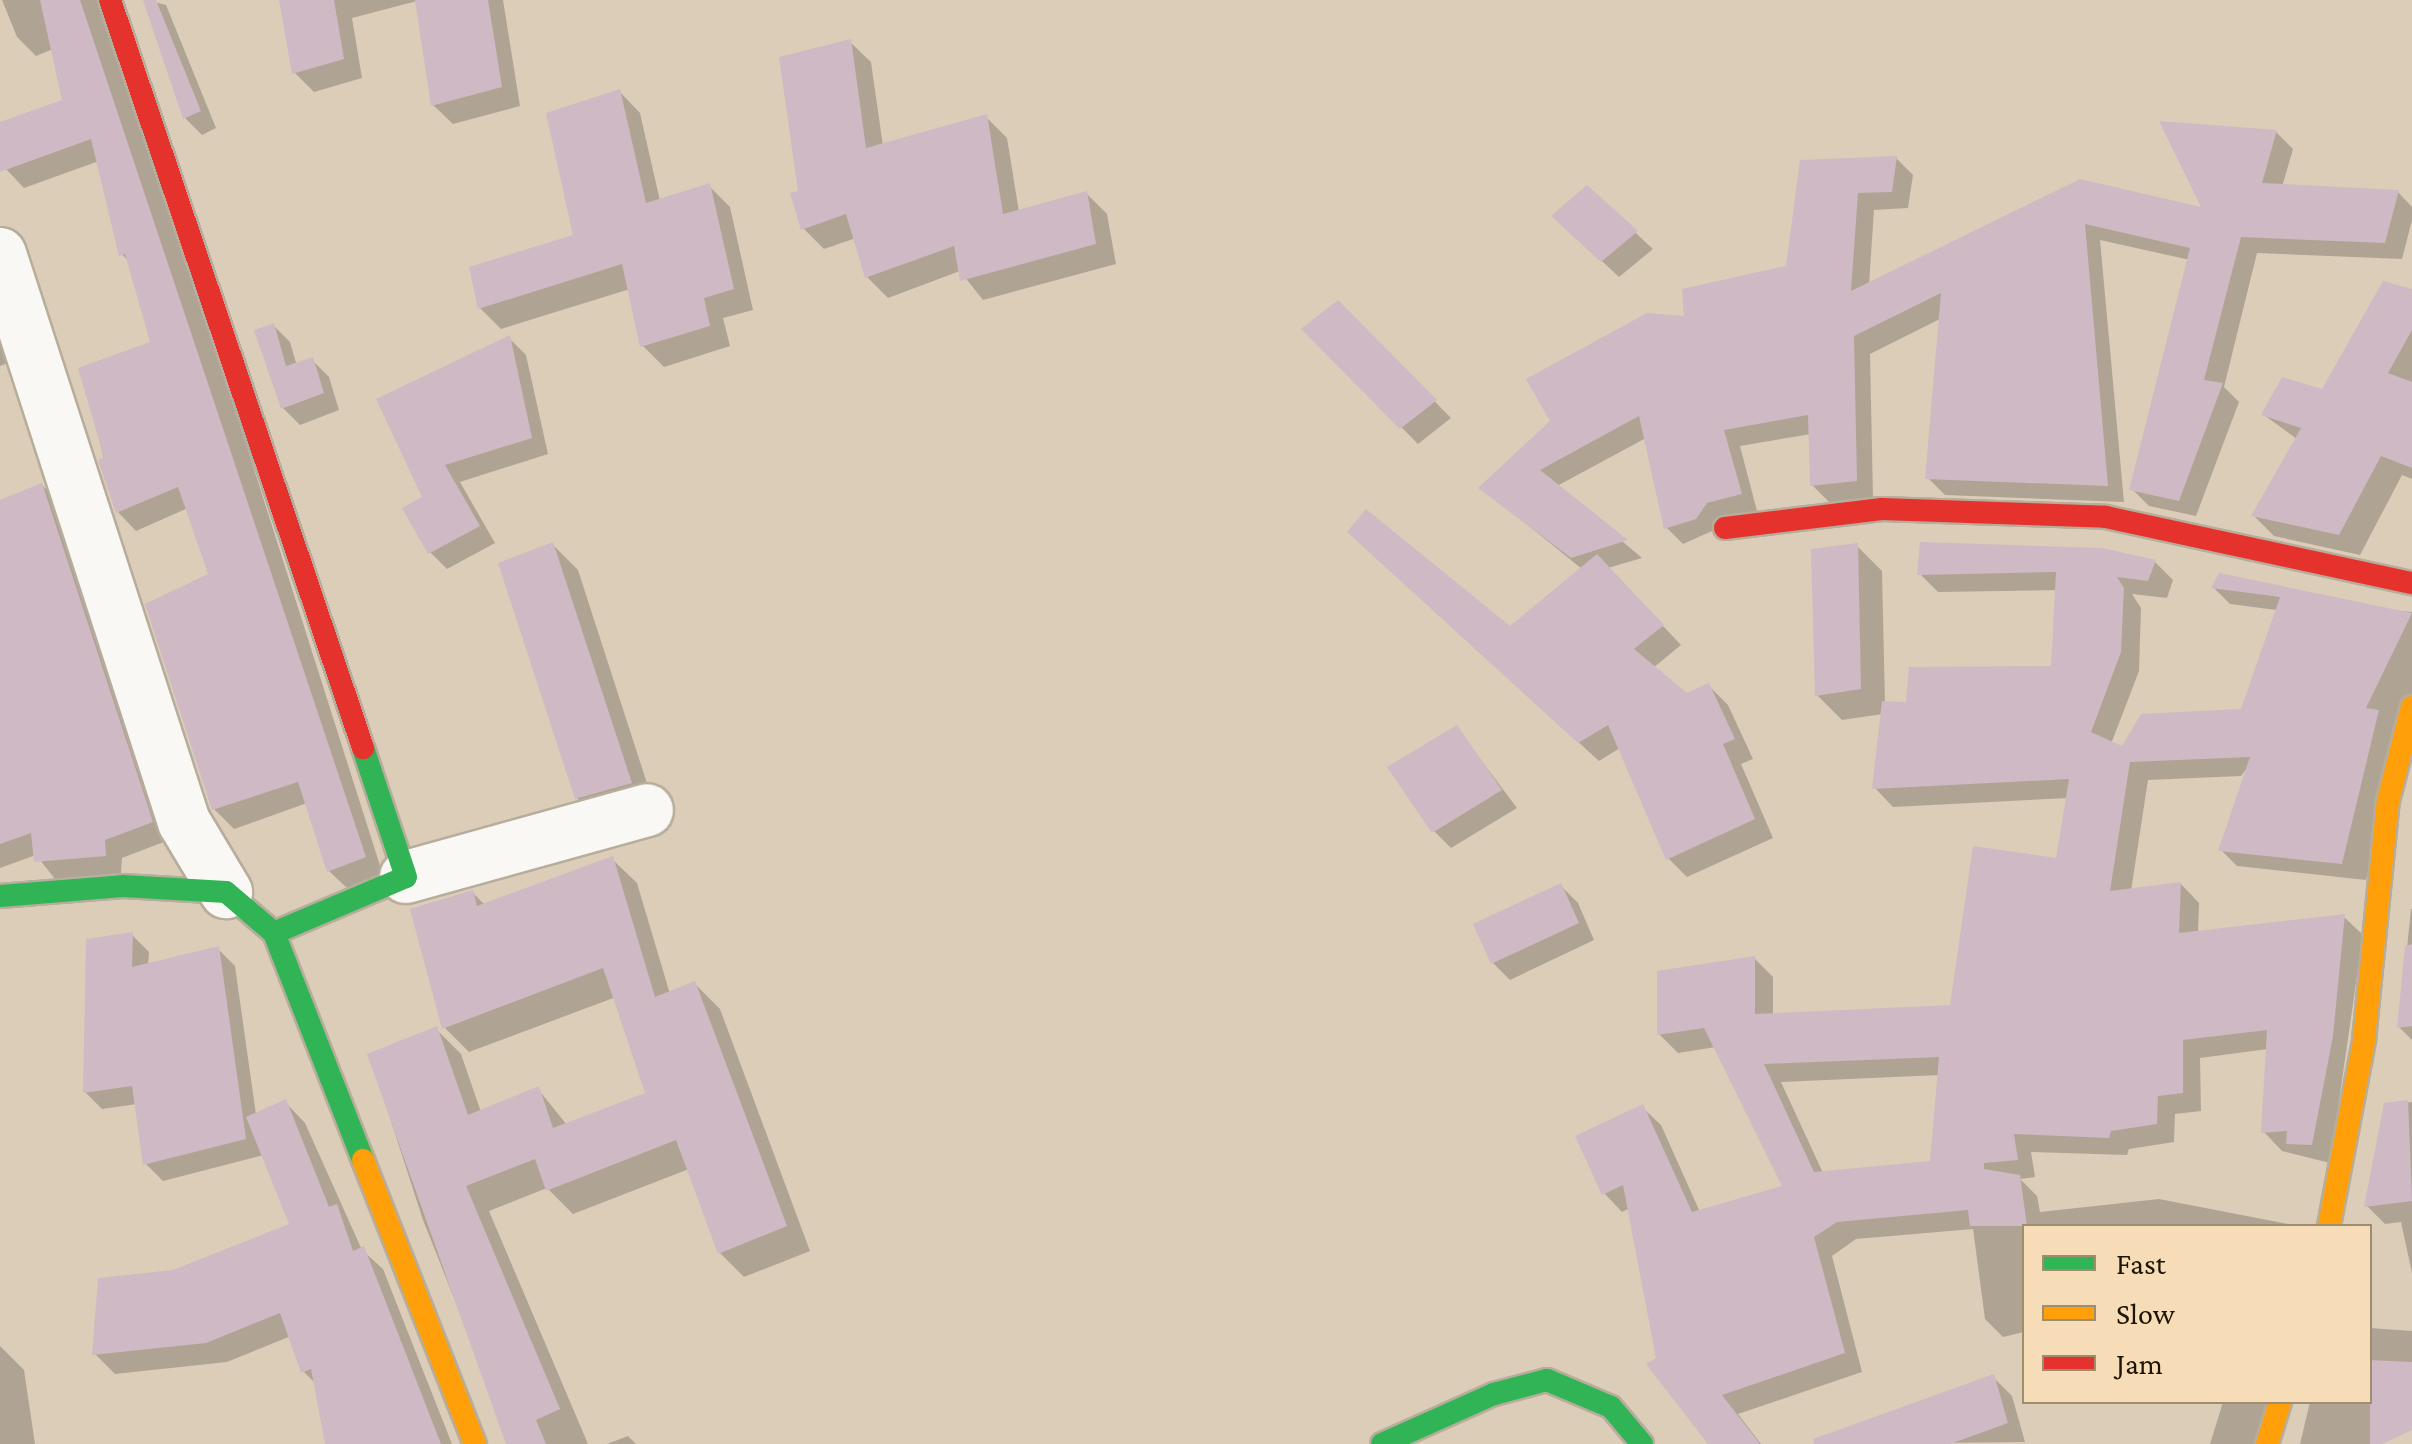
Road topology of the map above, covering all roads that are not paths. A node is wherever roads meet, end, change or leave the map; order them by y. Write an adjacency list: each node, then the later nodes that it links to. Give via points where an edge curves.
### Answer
1 (110, 0): 7 (street)
2 (0, 254): 8 (street, via 184,822)
3 (1724, 528): 4 (street, via 1882,509 2106,516)
4 (2412, 583)
5 (2412, 707): 11 (street, via 2388,801 2364,1040)
6 (647, 810): 7 (street)
7 (406, 877): 10 (street)
8 (226, 892): 9 (street, via 123,886); 10 (street)
9 (0, 896)
10 (274, 933): 13 (street)
11 (2328, 1224)
12 (2279, 1404): 16 (street)
13 (474, 1444)
14 (1382, 1444): 15 (street, via 1494,1394 1546,1380 1611,1408)
15 (1642, 1444)
16 (2268, 1444)

